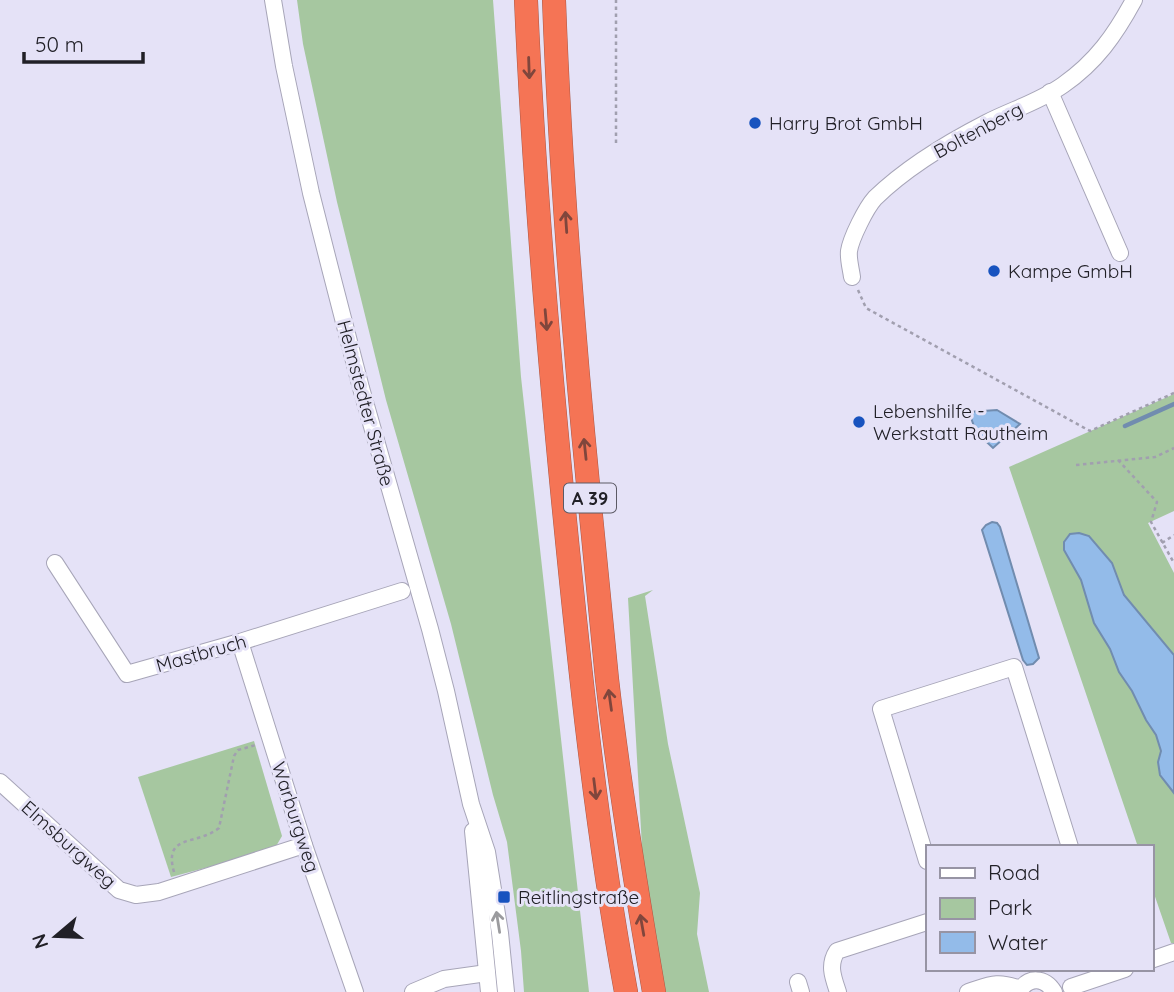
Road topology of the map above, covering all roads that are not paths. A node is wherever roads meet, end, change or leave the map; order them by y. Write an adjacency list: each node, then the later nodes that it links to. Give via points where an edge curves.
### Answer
1 (273, 0): 12 (street, Helmstedter Straße, via 311,193 430,629)
2 (527, 0): 17 (highway, A 39, one-way to 17, via 540,242 562,496 598,822)
3 (554, 0): 30 (highway, A 39, one-way to 3, via 606,667 570,280)
4 (1134, 0): 5 (street, Boltenberg, via 1093,61)
5 (1050, 92): 6 (street); 7 (street, Boltenberg, via 938,149 874,200 849,252)
6 (1120, 253)
7 (852, 277)
8 (55, 563): 10 (street, Mastbruch, via 127,674)
9 (402, 591): 10 (street, Mastbruch)
10 (240, 642): 13 (street, Warburgweg)
11 (0, 782): 13 (street, Elmsburgweg, via 119,890 136,895 159,892)
12 (471, 804): 21 (street, Helmstedter Straße); 23 (street, Helmstedter Straße, one-way to 12, via 487,852)
13 (304, 845): 25 (street, Warburgweg)
14 (1069, 845): 15 (street, via 1014,667 881,709)
15 (926, 858)
16 (926, 922): 31 (street, via 837,951 831,969)
17 (617, 944): 28 (highway); 29 (highway, A 39)
18 (1174, 952): 19 (street)
19 (1153, 959)
20 (1119, 971): 22 (street)
21 (487, 973): 23 (street); 26 (street, via 444,979); 27 (street, Helmstedter Straße)
22 (1071, 988)
23 (505, 991)
24 (1019, 991): 32 (street, via 996,984); 33 (street, via 1036,980 1048,983)
25 (355, 992)
26 (413, 992)
27 (489, 992)
28 (615, 992)
29 (626, 992)
30 (654, 992)
31 (838, 992)
32 (968, 992)
33 (1054, 992)

